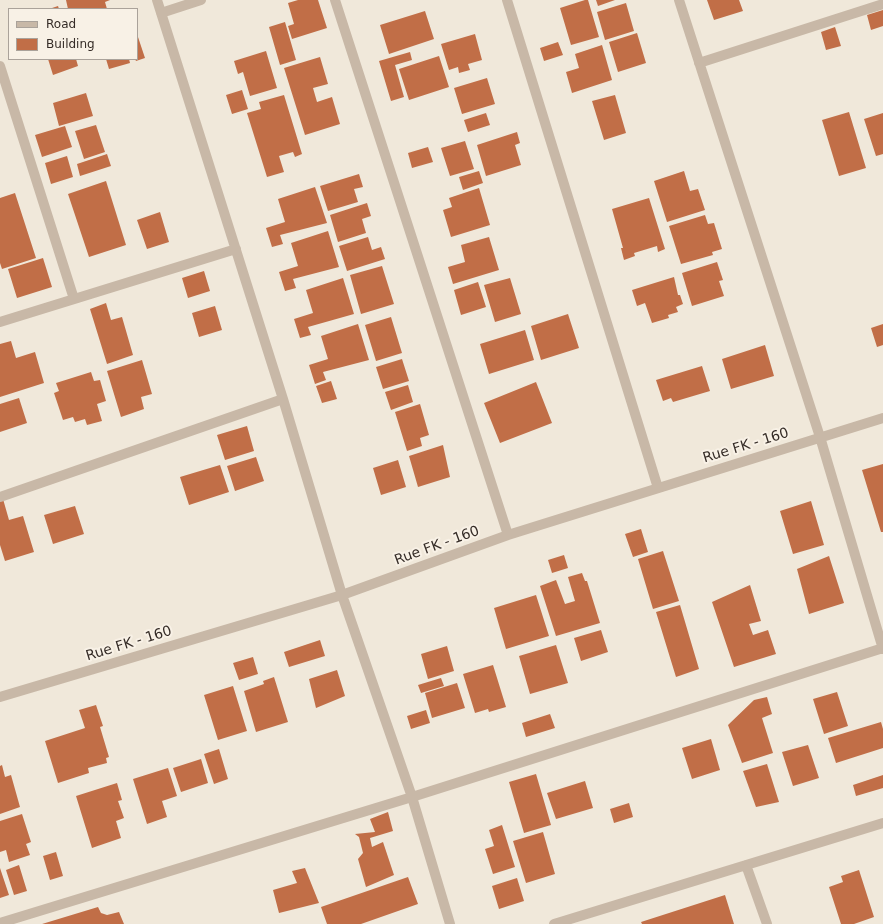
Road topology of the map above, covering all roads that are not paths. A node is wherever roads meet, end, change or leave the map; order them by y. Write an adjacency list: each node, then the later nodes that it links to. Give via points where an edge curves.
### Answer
1 (157, 0): 7 (street)
2 (201, 0): 7 (street)
3 (335, 0): 18 (street)
4 (507, 0): 16 (street)
5 (679, 0): 8 (street)
6 (883, 4): 8 (street)
7 (161, 13): 10 (street)
8 (698, 64): 15 (street)
9 (0, 66): 11 (street)
10 (236, 250): 11 (street); 13 (street)
11 (74, 299): 12 (street)
12 (0, 322)
13 (283, 399): 17 (street); 19 (street)
14 (883, 418): 15 (street, Rue FK - 160)
15 (820, 437): 16 (street, Rue FK - 160); 20 (street)
16 (658, 488): 18 (street, Rue FK - 160)
17 (0, 497)
18 (508, 534): 19 (street, Rue FK - 160)
19 (342, 595): 21 (street, Rue FK - 160); 22 (street)
20 (883, 649): 22 (street)
21 (0, 697)
22 (412, 796): 25 (street); 26 (street)
23 (883, 823): 24 (street)
24 (746, 865): 27 (street); 28 (street)
25 (0, 923)
26 (450, 924)
27 (554, 924)
28 (767, 924)

